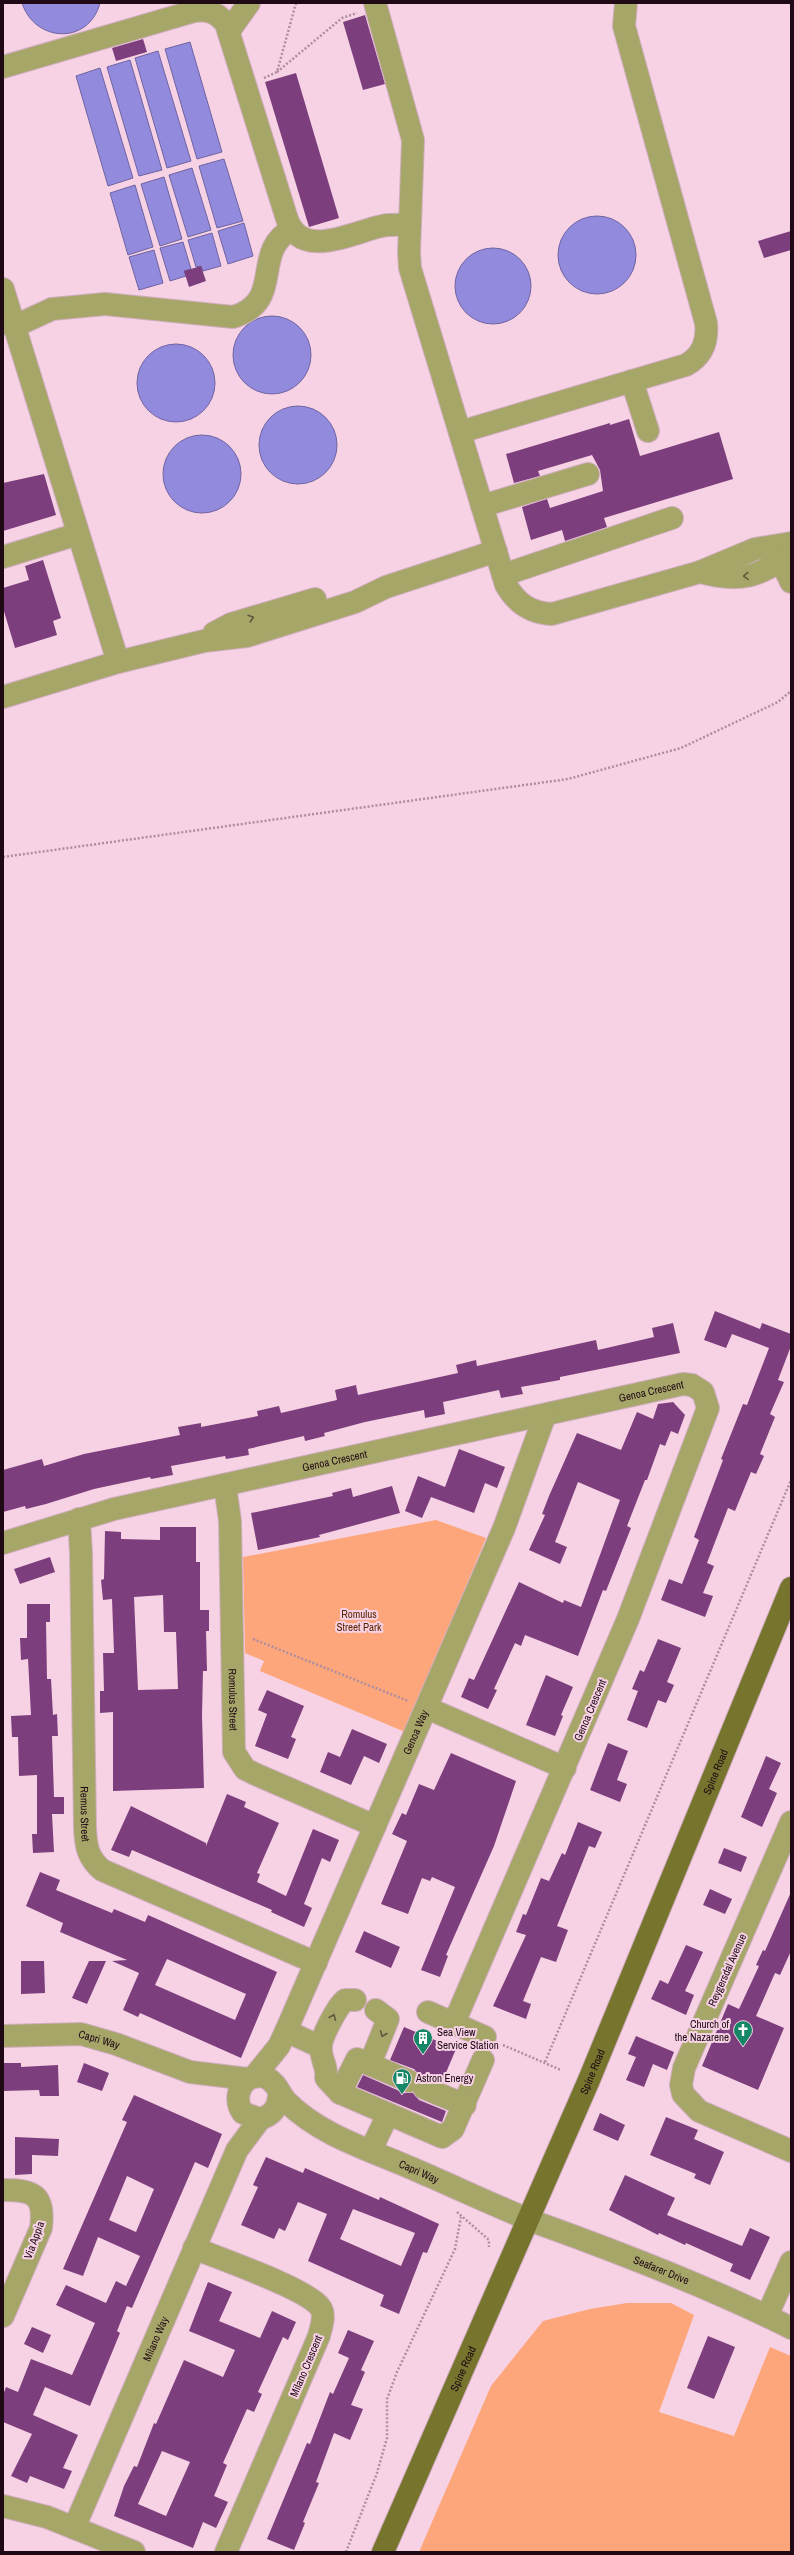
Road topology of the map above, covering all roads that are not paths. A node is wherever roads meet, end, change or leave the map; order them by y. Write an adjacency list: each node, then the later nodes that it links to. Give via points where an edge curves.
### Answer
1 (249, 3): 5 (street)
2 (375, 5): 7 (street, via 413,140)
3 (619, 6): 11 (street, via 707,332 704,348 693,361)
4 (216, 8): 5 (street); 6 (street, via 191,12)
5 (229, 31): 8 (street)
6 (3, 67)
7 (410, 225): 8 (street, via 384,225 316,243 301,238); 13 (street, via 410,268)
8 (292, 230): 10 (street, via 282,235 275,244 263,294 258,303 246,313 233,317 105,304 52,309)
9 (3, 289): 10 (street)
10 (12, 341): 17 (street)
11 (632, 381): 12 (street); 13 (street)
12 (648, 431)
13 (460, 432): 15 (street)
14 (588, 474): 15 (street)
15 (482, 506): 18 (street)
16 (672, 518): 21 (street)
17 (78, 534): 20 (street); 23 (street)
18 (496, 551): 21 (street); 23 (street, via 386,587 355,602 254,633)
19 (788, 553): 21 (street, via 763,573 751,576 716,576 700,572 552,614 534,611 518,602 506,585); 22 (street)
20 (3, 557)
21 (503, 575)
22 (791, 582)
23 (118, 662): 24 (street)
24 (3, 697)
25 (545, 1415): 26 (street, Genoa Crescent); 30 (street, Genoa Way, via 504,1528); 31 (street, Genoa Crescent, via 683,1384 692,1385 703,1392 708,1408 628,1618)
26 (225, 1485): 27 (street, Genoa Crescent); 33 (street, Romulus Street, via 230,1521 234,1752 239,1761 255,1774)
27 (78, 1519): 28 (street, Genoa Crescent); 34 (street, Remus Street, via 81,1553 85,1829 86,1848 92,1861 102,1870)
28 (3, 1543)
29 (791, 1588): 56 (main road, Spine Road, via 592,2073)
30 (427, 1708): 31 (street); 33 (street, Genoa Way)
31 (565, 1768): 38 (street, Genoa Crescent)
32 (791, 1822): 54 (street, Reygersdal Avenue, via 684,2068 681,2085 683,2094 699,2111)
33 (375, 1826): 34 (street, Genoa Way)
34 (316, 1964): 41 (street, Genoa Way)
35 (355, 2000): 42 (street, one-way to 35, via 338,2006 344,2000)
36 (376, 2010): 44 (street, one-way to 44, via 388,2019)
37 (428, 2012): 38 (street)
38 (454, 2023): 40 (street)
39 (3, 2036): 45 (street, Capri Way, via 81,2034 116,2044)
40 (484, 2037)
41 (282, 2038): 42 (street); 46 (street, Genoa Way); 47 (street, Genoa Way)
42 (321, 2047): 48 (street, via 326,2078)
43 (484, 2060): 49 (street)
44 (370, 2064): 48 (street, via 355,2060); 49 (street)
45 (190, 2072): 46 (street, Capri Way); 50 (street, Capri Way)
46 (251, 2078): 47 (street, via 266,2078); 50 (street, via 238,2092)
47 (277, 2090): 50 (street, via 276,2108); 52 (street, Capri Way)
48 (340, 2093): 51 (street)
49 (465, 2105): 51 (street, via 453,2129 442,2137)
50 (252, 2114): 52 (street, Capri Way); 57 (street, Milano Way)
51 (388, 2114): 53 (street)
52 (310, 2123): 53 (street, Capri Way)
53 (371, 2150): 56 (street, Capri Way)
54 (791, 2151)
55 (3, 2190): 59 (street, Via Appia, via 27,2191 39,2199 43,2212 41,2228)
56 (528, 2218): 60 (street, Seafarer Drive); 66 (main road, Spine Road)
57 (194, 2248): 63 (street, Milano Way); 65 (street, Milano Crescent, via 296,2290 316,2302 323,2316 319,2336)
58 (791, 2262): 60 (street)
59 (3, 2316)
60 (767, 2316): 61 (street, Seafarer Drive)
61 (791, 2328)
62 (3, 2506): 63 (street, via 47,2517)
63 (74, 2528): 64 (street)
64 (134, 2552)
65 (226, 2552)
66 (383, 2552)

